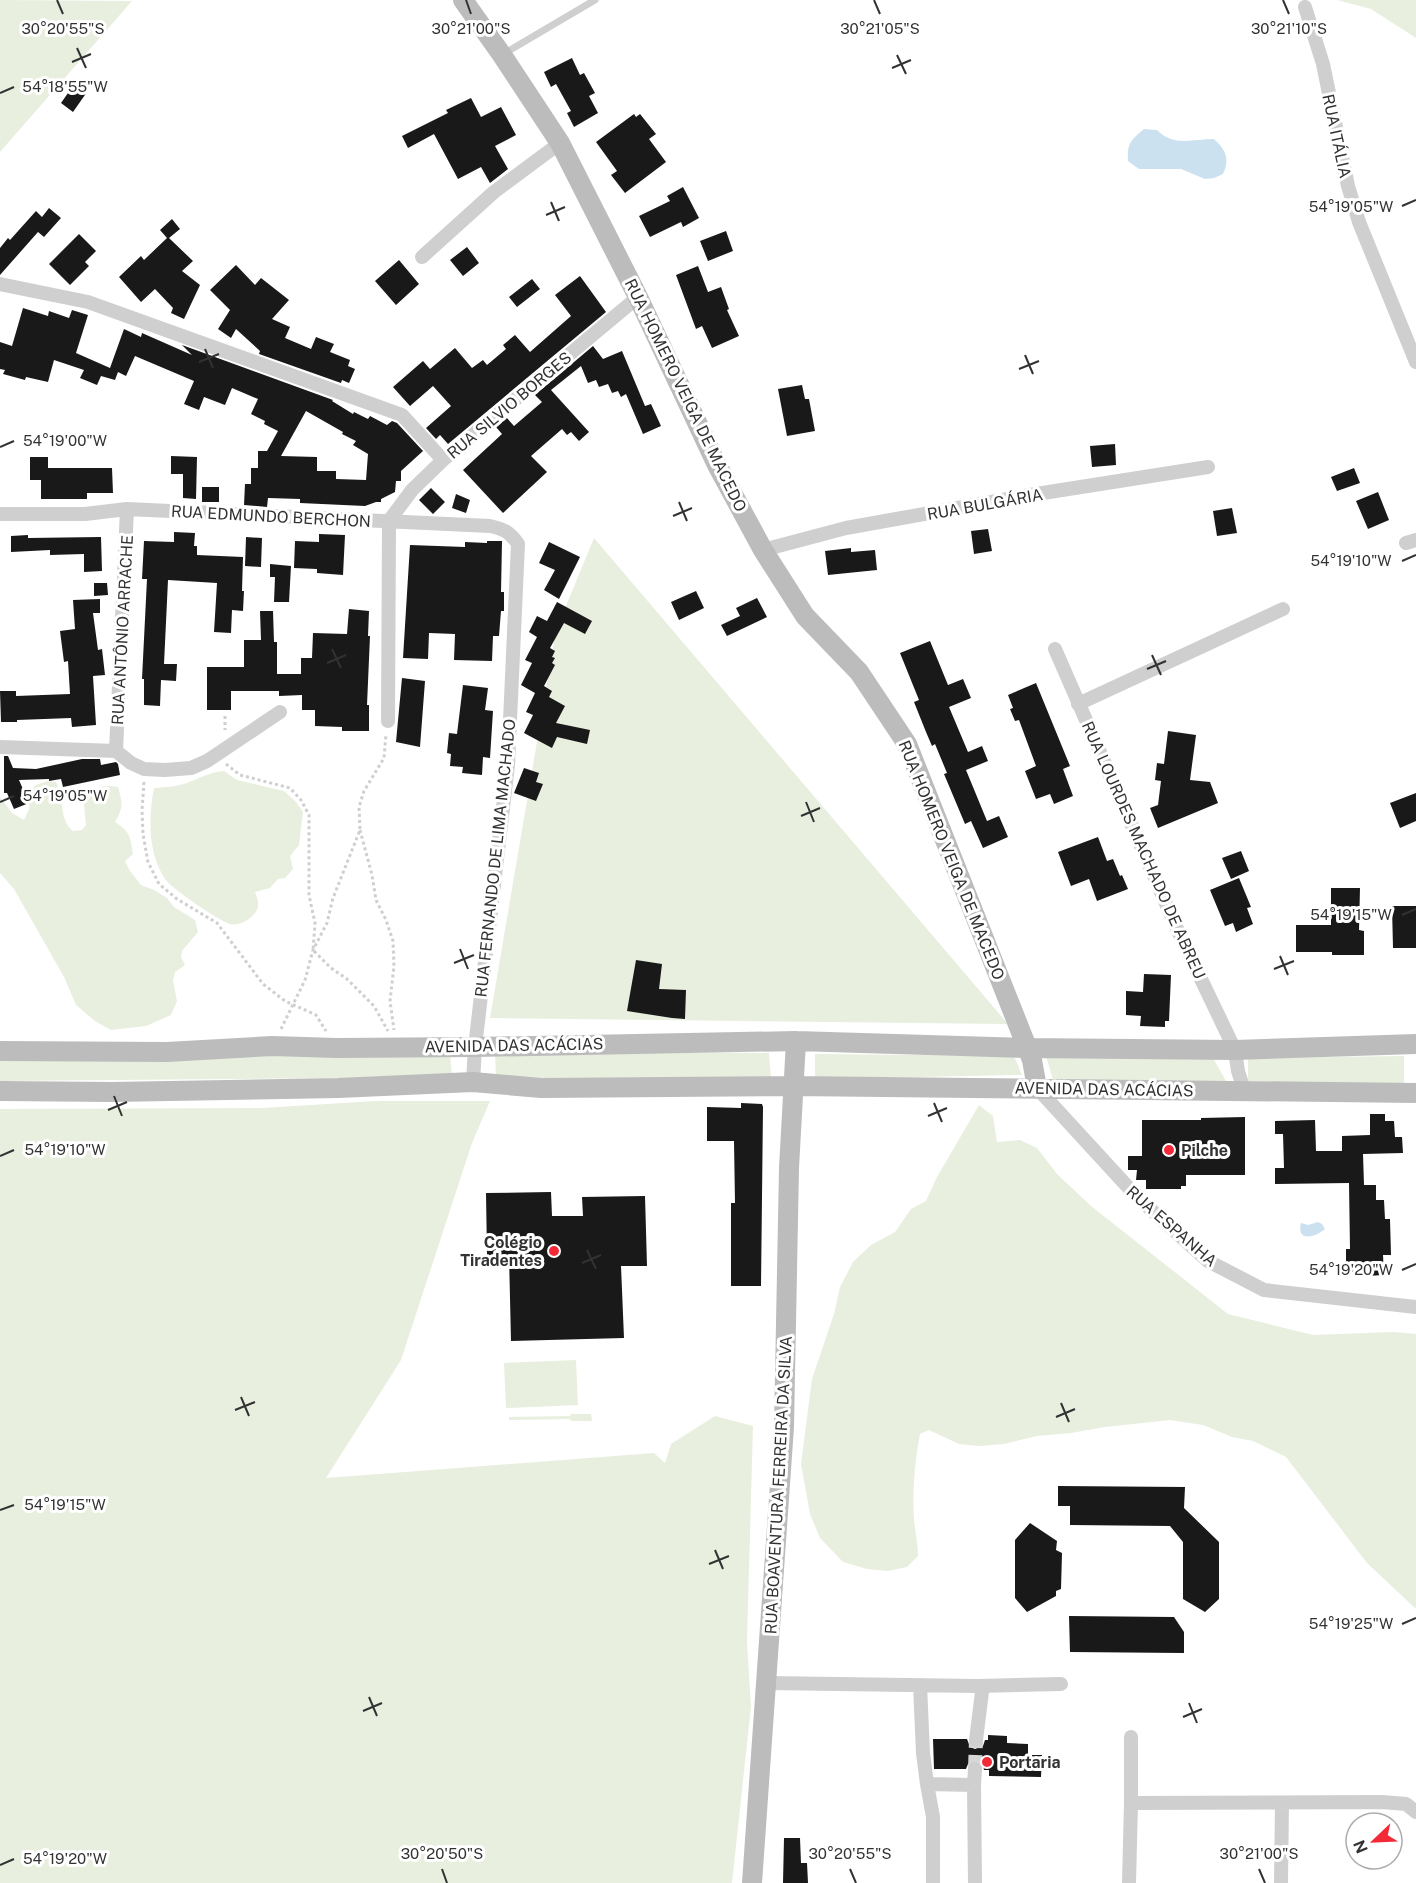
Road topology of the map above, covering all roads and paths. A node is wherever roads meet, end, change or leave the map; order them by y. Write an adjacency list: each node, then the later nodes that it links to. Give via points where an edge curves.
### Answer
1 (463, 0): 4 (street, RUA HOMERO VEIGA DE MACEDO)
2 (595, 0): 4 (lane)
3 (1305, 7): 9 (street, RUA ITÁLIA, via 1323,64 1359,222)
4 (502, 55): 5 (street, RUA HOMERO VEIGA DE MACEDO)
5 (560, 144): 6 (street, via 494,192); 8 (street, RUA HOMERO VEIGA DE MACEDO)
6 (422, 257)
7 (0, 284): 10 (street, via 88,302 402,415)
8 (638, 297): 10 (street, RUA SILVIO BORGES); 15 (street, RUA HOMERO VEIGA DE MACEDO, via 717,465)
9 (1416, 362)
10 (443, 460): 14 (street, RUA SILVIO BORGES, via 412,490)
11 (1208, 467): 15 (street, RUA BULGÁRIA, via 846,528)
12 (127, 509): 13 (street, RUA EDMUNDO BERCHON, via 85,514); 14 (street, RUA EDMUNDO BERCHON); 25 (street, RUA ANTÔNIO ARRACHE)
13 (0, 514)
14 (389, 522): 16 (street, RUA EDMUNDO BERCHON, via 503,528 518,544); 22 (street)
15 (763, 550): 38 (street, RUA HOMERO VEIGA DE MACEDO, via 805,616 860,672 907,744)
16 (517, 561): 34 (street, RUA FERNANDO DE LIMA MACHADO, via 508,765)
17 (1283, 609): 19 (street)
18 (1055, 649): 19 (street, RUA LOURDES MACHADO DE ABREU)
19 (1078, 704): 36 (street, RUA LOURDES MACHADO DE ABREU)
20 (280, 712): 24 (street)
21 (225, 716): 24 (path)
22 (388, 721): 27 (path, via 384,758 359,807)
23 (0, 747): 25 (street)
24 (224, 748): 25 (street, via 190,768 165,770 144,769); 28 (path, via 226,764 240,775 290,788 309,815)
25 (116, 751)
26 (144, 782): 29 (path, via 143,834 148,862 159,884 217,923 263,984)
27 (360, 830): 28 (path, via 327,923); 33 (path, via 376,900 393,941 390,1002)
28 (313, 950): 29 (path); 33 (path, via 374,1006)
29 (294, 1004): 32 (path); 35 (path, via 316,1015)
30 (796, 1041): 34 (street, AVENIDA DAS ACÁCIAS); 38 (street, AVENIDA DAS ACÁCIAS); 40 (street)
31 (1416, 1044): 36 (street, AVENIDA DAS ACÁCIAS)
32 (272, 1046): 35 (street, AVENIDA DAS ACÁCIAS); 37 (street, AVENIDA DAS ACÁCIAS, via 167,1052)
33 (396, 1046): 34 (street, AVENIDA DAS ACÁCIAS); 35 (street, AVENIDA DAS ACÁCIAS)
34 (475, 1047): 39 (street, RUA FERNANDO DE LIMA MACHADO)
35 (338, 1048)
36 (1235, 1050): 38 (street, AVENIDA DAS ACÁCIAS); 42 (street, RUA LOURDES MACHADO DE ABREU)
37 (0, 1051)
38 (1030, 1054): 41 (street, RUA HOMERO VEIGA DE MACEDO)
39 (473, 1082): 40 (street, AVENIDA DAS ACÁCIAS, via 561,1088); 43 (street, AVENIDA DAS ACÁCIAS, via 111,1092)
40 (793, 1086): 41 (street, AVENIDA DAS ACÁCIAS); 46 (street, RUA BOAVENTURA FERREIRA DA SILVA, via 784,1427)
41 (1036, 1088): 42 (street, AVENIDA DAS ACÁCIAS); 45 (street, RUA ESPANHA, via 1138,1198 1208,1261 1264,1290)
42 (1244, 1090): 44 (street, AVENIDA DAS ACÁCIAS)
43 (0, 1091)
44 (1416, 1093)
45 (1416, 1307)
46 (767, 1683): 48 (street); 58 (street, RUA BOAVENTURA FERREIRA DA SILVA)
47 (1062, 1684): 49 (street)
48 (920, 1685): 49 (street); 53 (street)
49 (978, 1686): 51 (street, via 982,1692)
50 (1131, 1737): 55 (street)
51 (976, 1740)
52 (975, 1769): 54 (street)
53 (927, 1784): 54 (street); 59 (street, via 933,1817)
54 (974, 1785): 60 (street)
55 (1131, 1803): 56 (street); 61 (street)
56 (1282, 1803): 57 (street, via 1406,1804); 62 (street)
57 (1416, 1812)
58 (752, 1883)
59 (933, 1883)
60 (975, 1883)
61 (1129, 1883)
62 (1281, 1883)

